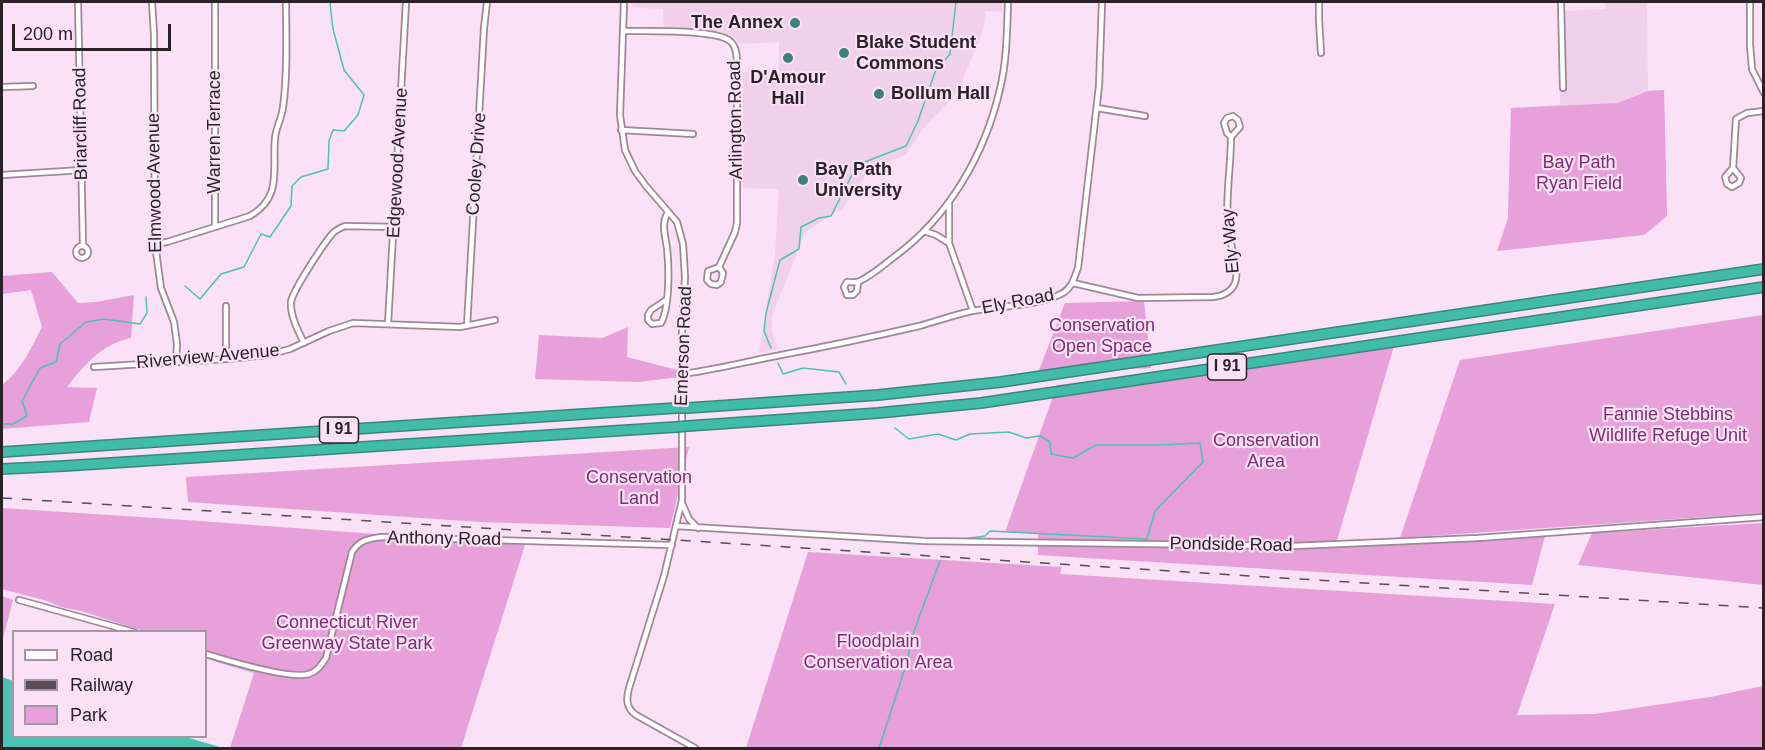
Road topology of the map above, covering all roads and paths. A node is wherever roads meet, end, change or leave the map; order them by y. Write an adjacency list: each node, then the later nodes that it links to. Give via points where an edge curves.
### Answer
1 (78, 2): 26 (street, Briarcliff Road)
2 (152, 2): 34 (street, Elmwood Avenue)
3 (215, 2): 30 (street, Warren Terrace)
4 (286, 2): 30 (street, via 285,93 275,139 272,192 264,206 250,216)
5 (406, 2): 31 (street, Edgewood Avenue)
6 (487, 2): 46 (street, Cooley Drive)
7 (624, 2): 13 (street, Emerson Road)
8 (1008, 2): 28 (street, via 1004,71 994,112)
9 (1102, 2): 19 (street, Ely Road)
10 (1319, 2): 14 (street)
11 (1561, 2): 17 (street)
12 (1750, 2): 18 (street, via 1751,67)
13 (624, 31): 22 (street, Emerson Road); 36 (street, Arlington Road, via 717,35 733,45 737,71 737,223)
14 (1321, 53)
15 (33, 86): 16 (street)
16 (2, 87)
17 (1563, 88)
18 (1764, 93)
19 (1097, 108): 21 (street); 39 (street, Ely Road)
20 (1764, 111): 25 (street, via 1736,119)
21 (1145, 116)
22 (621, 130): 23 (street); 29 (street, Emerson Road, via 635,171)
23 (693, 134)
24 (1231, 137): 39 (street, Ely Way, via 1228,227 1236,275 1229,292 1220,297 1143,298)
25 (1733, 168)
26 (82, 170): 27 (street); 35 (street, Briarcliff Road)
27 (2, 175)
28 (950, 202): 32 (street); 33 (street)
29 (668, 212): 41 (street, via 663,225 668,264); 51 (street, Emerson Road, via 679,227 685,257)
30 (214, 227): 34 (street)
31 (395, 227): 45 (street, Edgewood Avenue); 47 (street, via 345,226 331,235 292,299 291,307)
32 (924, 231): 33 (street); 38 (street)
33 (949, 243): 43 (street)
34 (155, 244): 49 (street, Elmwood Avenue, via 159,278 174,322)
35 (83, 246)
36 (719, 267)
37 (1764, 269): 52 (highway, I 91, bridge, via 1001,382 878,395)
38 (858, 282)
39 (1073, 283): 43 (street, Ely Road, via 1055,297)
40 (1764, 287): 53 (highway, I 91, bridge, via 981,403 676,427)
41 (666, 300): 41 (street, via 648,315 652,324 663,321)
42 (226, 306): 48 (street)
43 (973, 311): 51 (street, Ely Road, via 803,352)
44 (495, 320): 46 (street, Riverview Avenue)
45 (388, 324): 46 (street, Riverview Avenue); 47 (street, Riverview Avenue, via 345,325)
46 (467, 326)
47 (304, 343): 48 (street, Riverview Avenue, via 279,353)
48 (226, 359): 49 (street, Riverview Avenue)
49 (176, 362): 50 (street, Riverview Avenue)
50 (94, 366)
51 (682, 374): 54 (street, Emerson Road)
52 (2, 452)
53 (2, 469)
54 (682, 500): 56 (street, Emerson Road); 57 (street, via 689,519)
55 (1764, 517): 57 (street, Pondside Road, via 1308,546 944,542)
56 (676, 526): 57 (street, Pondside Road); 58 (street, Emerson Road)
57 (698, 528)
58 (672, 545): 61 (street, Anthony Road, via 366,539 352,552 326,658 319,669 303,675 278,672); 62 (street, Emerson Road, via 627,702 637,716)
59 (19, 600): 60 (street)
60 (127, 630)
61 (207, 654)
62 (695, 748)

